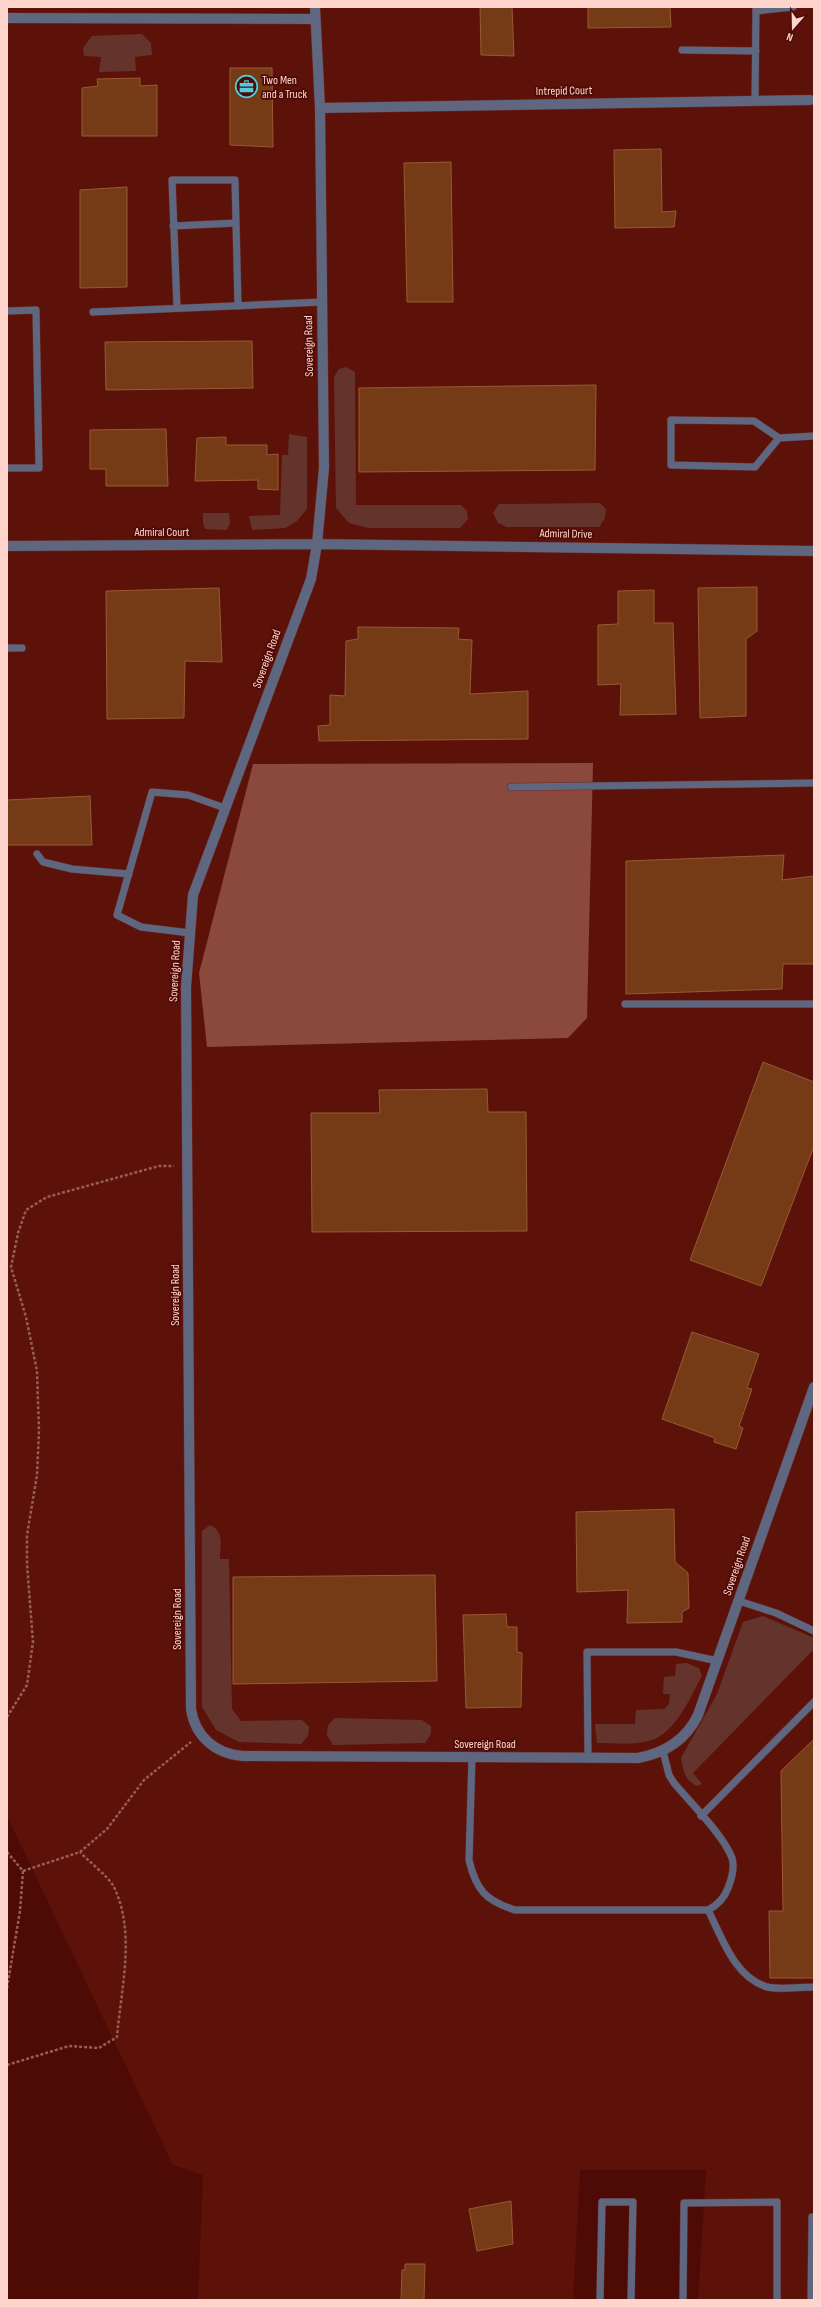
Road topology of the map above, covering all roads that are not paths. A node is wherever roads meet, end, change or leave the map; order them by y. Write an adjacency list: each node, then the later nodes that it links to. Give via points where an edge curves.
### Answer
1 (315, 7): 5 (street, Sovereign Road)
2 (793, 7): 3 (lane)
3 (756, 9): 7 (lane)
4 (7, 18): 5 (street)
5 (315, 19): 10 (street, Sovereign Road)
6 (682, 50): 7 (lane)
7 (756, 51): 9 (lane)
8 (812, 98): 9 (street, Intrepid Court)
9 (755, 101): 10 (street, Intrepid Court)
10 (320, 108): 13 (street, Sovereign Road)
11 (236, 223): 12 (lane); 12 (lane, via 235,180 172,180); 14 (lane)
12 (173, 226): 15 (lane)
13 (322, 302): 14 (lane); 21 (street, Sovereign Road, via 324,468)
14 (238, 306): 15 (lane)
15 (177, 308): 17 (lane)
16 (7, 311): 20 (lane, via 36,310 40,468)
17 (93, 312)
18 (814, 436): 19 (lane)
19 (779, 438): 19 (lane, via 754,421 671,420 671,465 755,467)
20 (7, 468)
21 (317, 544): 22 (street, Admiral Court); 23 (street, Admiral Drive); 28 (street, Sovereign Road, via 310,579)
22 (7, 546)
23 (814, 551)
24 (7, 648): 25 (lane)
25 (22, 648)
26 (814, 783): 27 (lane)
27 (511, 787)
28 (225, 808): 30 (lane, via 188,795 152,792); 31 (street, Sovereign Road, via 193,895)
29 (37, 854): 30 (lane, via 43,862 72,869)
30 (129, 874): 31 (lane, via 117,916 141,927)
31 (190, 933): 40 (street, Sovereign Road, via 186,987 191,1709 200,1734 212,1746 234,1755)
32 (625, 1004): 33 (lane)
33 (814, 1004)
34 (814, 1387): 35 (street, Sovereign Road)
35 (738, 1601): 36 (lane); 37 (street, Sovereign Road)
36 (814, 1631)
37 (718, 1661): 39 (street, Sovereign Road, via 695,1721 682,1738); 41 (lane, via 676,1652 587,1652)
38 (814, 1702): 42 (lane)
39 (663, 1751): 41 (street, Sovereign Road, via 638,1758); 42 (lane, via 669,1775)
40 (472, 1757): 41 (street, Sovereign Road); 43 (lane, via 469,1860 478,1887 493,1902 515,1910)
41 (588, 1758)
42 (702, 1816): 43 (lane, via 728,1849 733,1870 722,1899 717,1906)
43 (708, 1910): 44 (lane, via 729,1952 749,1977 768,1987)
44 (814, 1987)
45 (814, 2217): 50 (lane)
46 (600, 2300): 47 (lane, via 602,2202 633,2202)
47 (631, 2300)
48 (683, 2300): 49 (lane, via 684,2202 776,2202)
49 (777, 2300)
50 (811, 2300)

